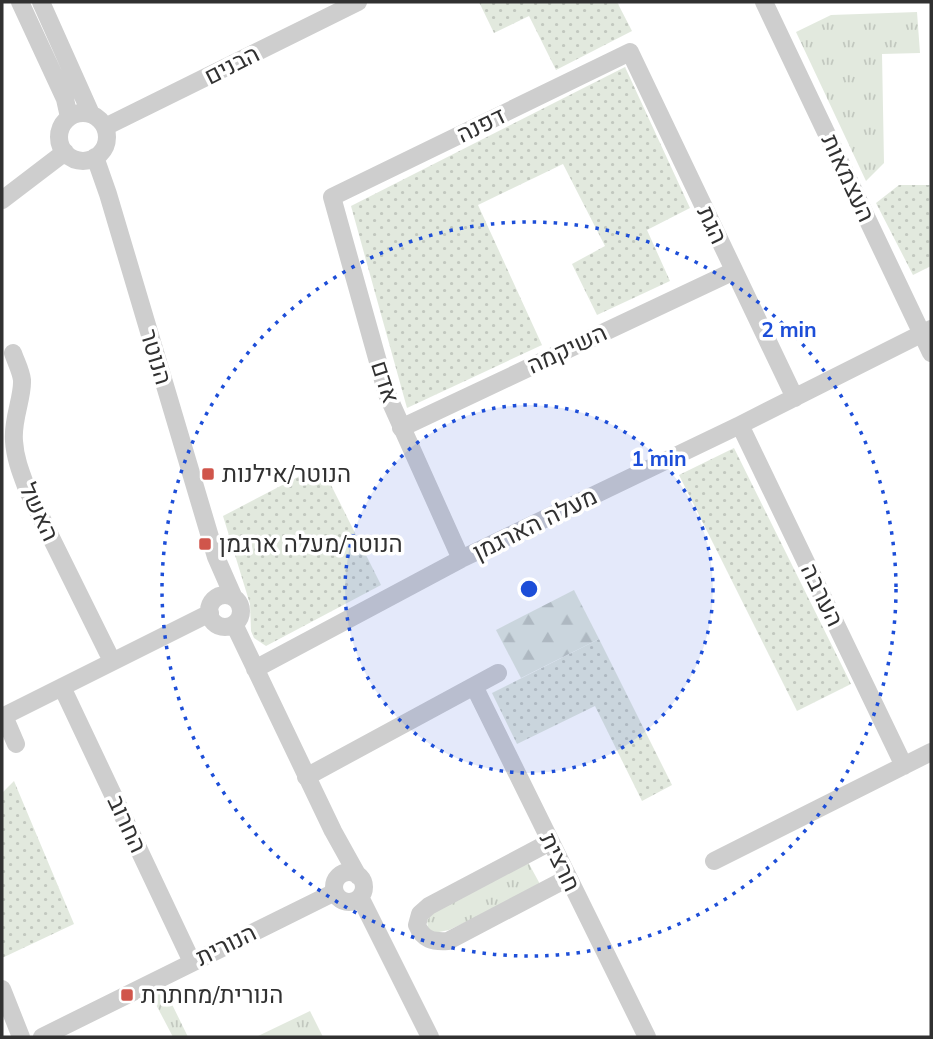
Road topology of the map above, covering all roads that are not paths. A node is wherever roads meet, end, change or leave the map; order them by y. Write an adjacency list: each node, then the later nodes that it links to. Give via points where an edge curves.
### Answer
1 (20, 2): 7 (street)
2 (41, 2): 6 (street)
3 (358, 2): 8 (street, הבנים)
4 (764, 2): 14 (street, העצמאות)
5 (630, 52): 11 (street, דפנה); 13 (street, הגת)
6 (91, 114): 7 (street); 8 (street)
7 (69, 117): 9 (street, via 59,137)
8 (105, 127): 10 (street, via 104,148)
9 (65, 152): 10 (street, via 81,161); 12 (street)
10 (94, 158): 20 (street, הנוטר)
11 (332, 197): 19 (street, אדם, via 387,394)
12 (2, 200)
13 (734, 271): 17 (street, הגת); 19 (street, השיקמה)
14 (926, 332): 15 (street, העצמאות); 17 (street, מעלה הארגמן)
15 (931, 353)
16 (13, 354): 25 (street, האשל, via 22,377 13,440 17,463)
17 (794, 398): 18 (street, מעלה הארגמן)
18 (740, 425): 21 (street, מעלה הארגמן); 32 (street, הערבה)
19 (401, 428): 21 (street, אדם)
20 (216, 557): 22 (street, הנוטר); 23 (street, הנוטר, via 218,576)
21 (461, 559): 26 (street, מעלה הארגמן)
22 (234, 598): 23 (street, via 224,595); 24 (street, via 241,611)
23 (212, 606): 24 (street, via 219,625); 25 (street)
24 (234, 624): 26 (street)
25 (112, 661): 29 (street)
26 (256, 669): 33 (street)
27 (498, 673): 28 (street)
28 (474, 686): 33 (street); 35 (street, חרצית)
29 (62, 687): 30 (street, via 4,716); 41 (street, החרוב)
30 (16, 744)
31 (931, 752): 32 (street)
32 (904, 766): 36 (street)
33 (306, 777): 34 (street)
34 (333, 831): 37 (street); 39 (street, via 340,866)
35 (550, 842): 38 (street, חרצית); 38 (street, via 429,906 420,914 417,925 421,934 437,942 448,941)
36 (714, 862)
37 (358, 876): 39 (street, via 344,873); 40 (street, via 364,884)
38 (568, 878): 43 (street, חרצית)
39 (336, 885): 40 (street, via 344,902); 41 (street, הנורית)
40 (360, 897): 46 (street)
41 (191, 962): 45 (street, הנורית)
42 (2, 989): 44 (street)
43 (642, 1036)
44 (21, 1037)
45 (42, 1037)
46 (430, 1037)

